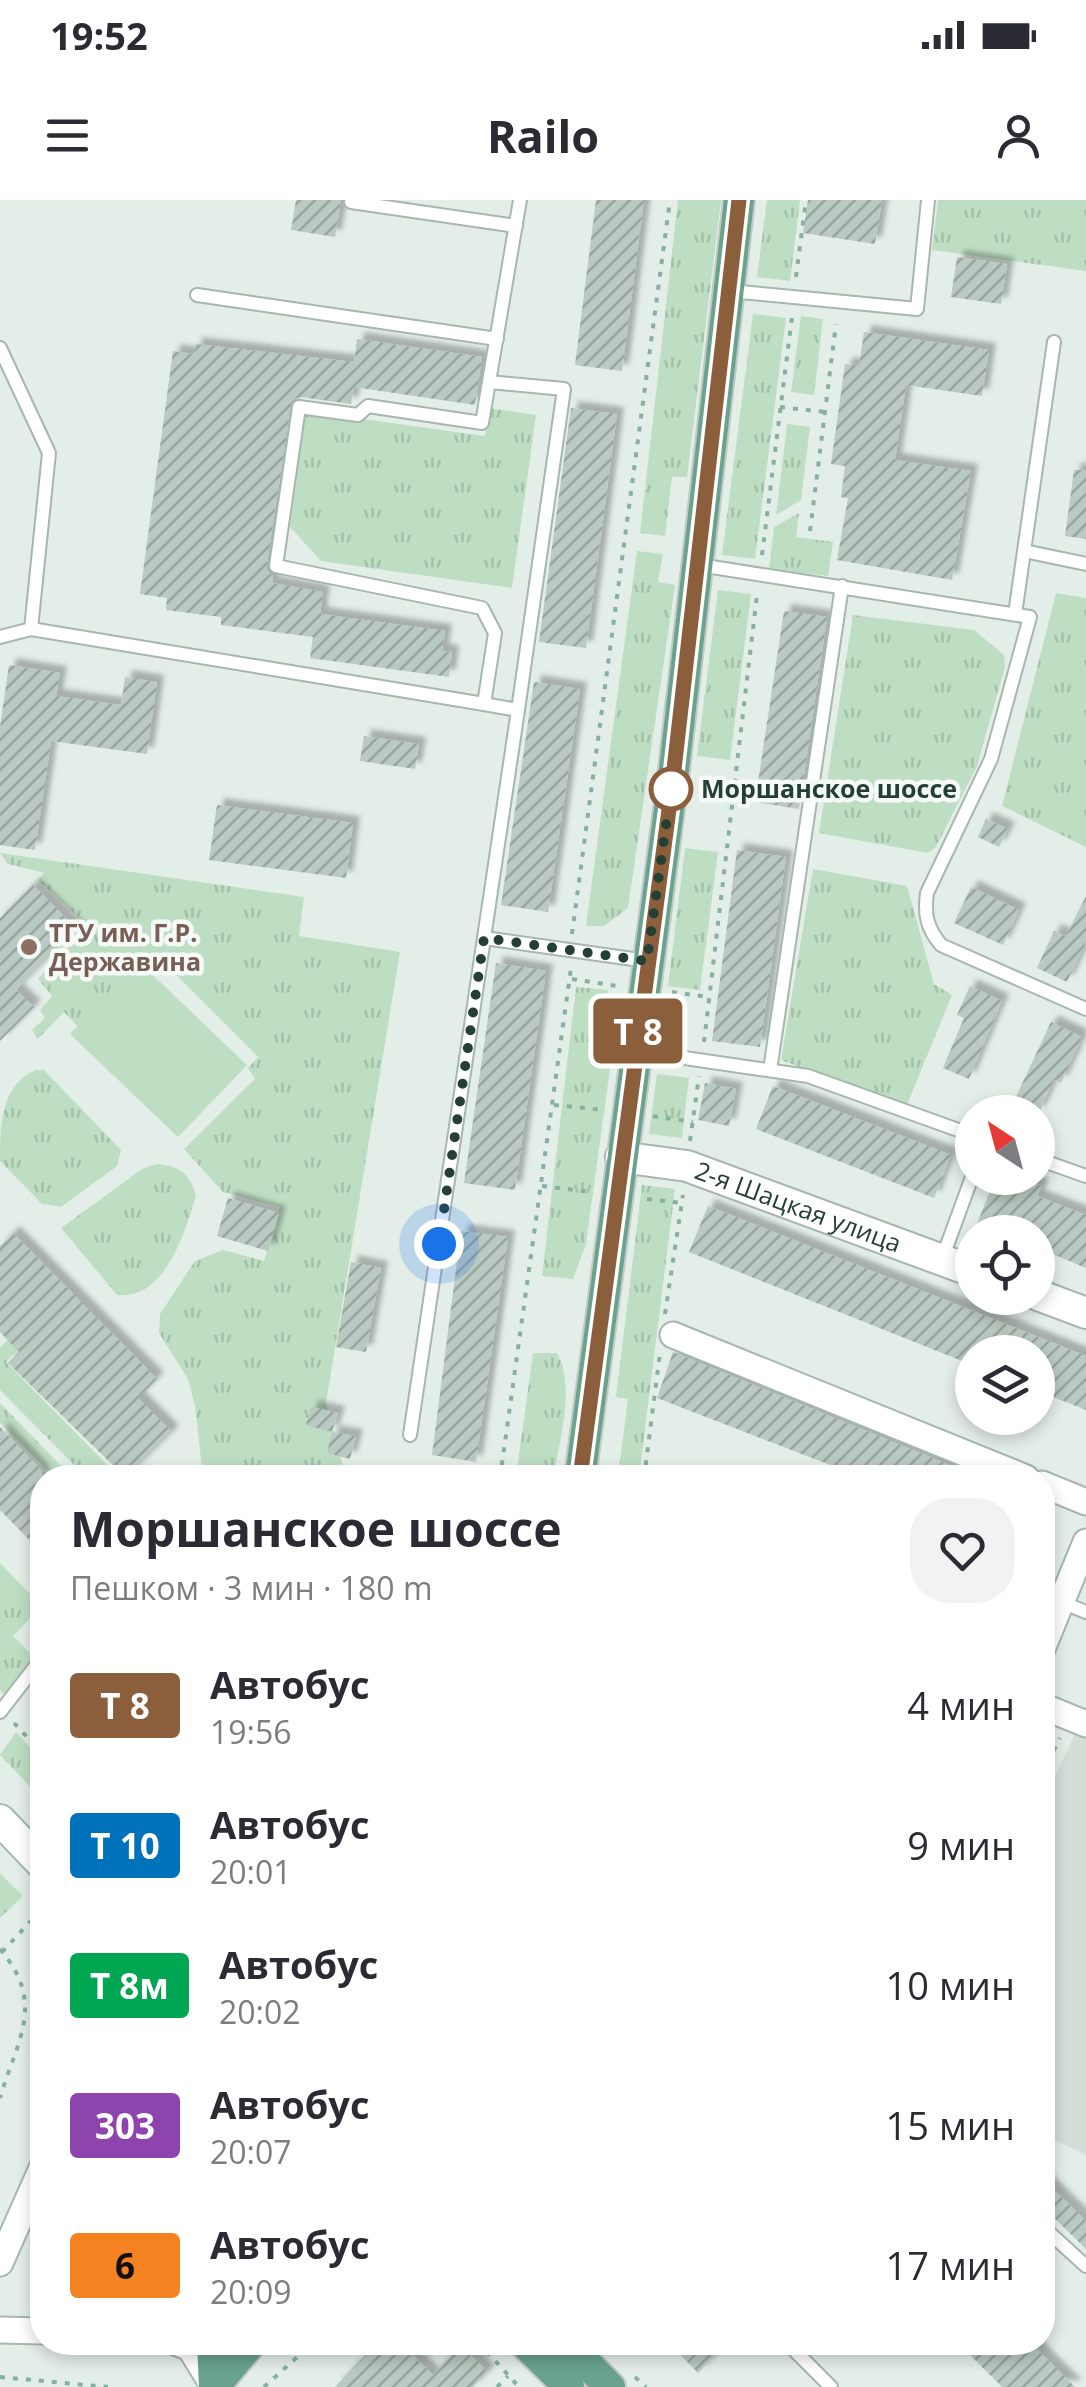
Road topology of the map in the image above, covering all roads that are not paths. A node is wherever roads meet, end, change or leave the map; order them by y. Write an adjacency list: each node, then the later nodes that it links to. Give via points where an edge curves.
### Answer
1 (520, 200): 5 (lane)
2 (739, 200): 6 (main road)
3 (928, 200): 6 (lane, via 917,309)
4 (351, 202): 5 (lane)
5 (516, 226): 8 (lane)
6 (728, 291): 14 (main road)
7 (197, 295): 8 (lane)
8 (497, 339): 11 (lane)
9 (1054, 342): 12 (lane)
10 (0, 348): 17 (lane, via 49,453)
11 (490, 382): 19 (lane, via 482,423 368,406 358,415 298,406 276,566 482,608 495,633); 20 (lane, via 564,390)
12 (1024, 551): 13 (lane); 16 (lane)
13 (1086, 564)
14 (697, 565): 15 (lane); 22 (main road)
15 (842, 586): 16 (lane); 25 (lane)
16 (1015, 614): 23 (lane, via 1030,616 996,742 927,893 928,924 953,952)
17 (31, 629): 18 (lane); 19 (lane)
18 (0, 637)
19 (484, 704): 20 (lane)
20 (518, 710): 21 (lane)
21 (484, 938): 22 (lane); 36 (lane)
22 (647, 961): 24 (main road)
23 (1086, 1009)
24 (635, 1050): 25 (lane); 27 (main road)
25 (770, 1070): 26 (lane, via 808,1076)
26 (955, 1130)
27 (621, 1157): 31 (street, 2-я Шацкая улица, via 687,1166); 37 (main road)
28 (1055, 1165): 29 (lane)
29 (1086, 1176)
30 (965, 1195): 31 (lane)
31 (942, 1259): 32 (street, 2-я Шацкая улица)
32 (955, 1264)
33 (1055, 1301): 34 (street)
34 (1086, 1312)
35 (665, 1337): 38 (street)
36 (410, 1435)
37 (582, 1465)
38 (993, 1465)
39 (1055, 1489): 40 (street)
40 (1086, 1502)
41 (1086, 1542): 42 (street)
42 (1062, 1602): 43 (lane); 44 (street)
43 (1086, 1612)
44 (1055, 1618)
45 (30, 1677): 46 (lane)
46 (5, 1716)
47 (0, 1820): 48 (street)
48 (30, 1851)
49 (30, 2195): 51 (street)
50 (1055, 2238): 52 (lane)
51 (0, 2263)
52 (1086, 2266)
53 (0, 2330): 54 (street)
54 (30, 2331)
55 (194, 2355): 61 (street)
56 (213, 2355): 61 (main road)
57 (241, 2355): 61 (main road)
58 (537, 2355): 62 (main road)
59 (579, 2355): 63 (main road)
60 (799, 2355): 64 (lane)
61 (214, 2387)
62 (569, 2387)
63 (610, 2387)
64 (831, 2387)

